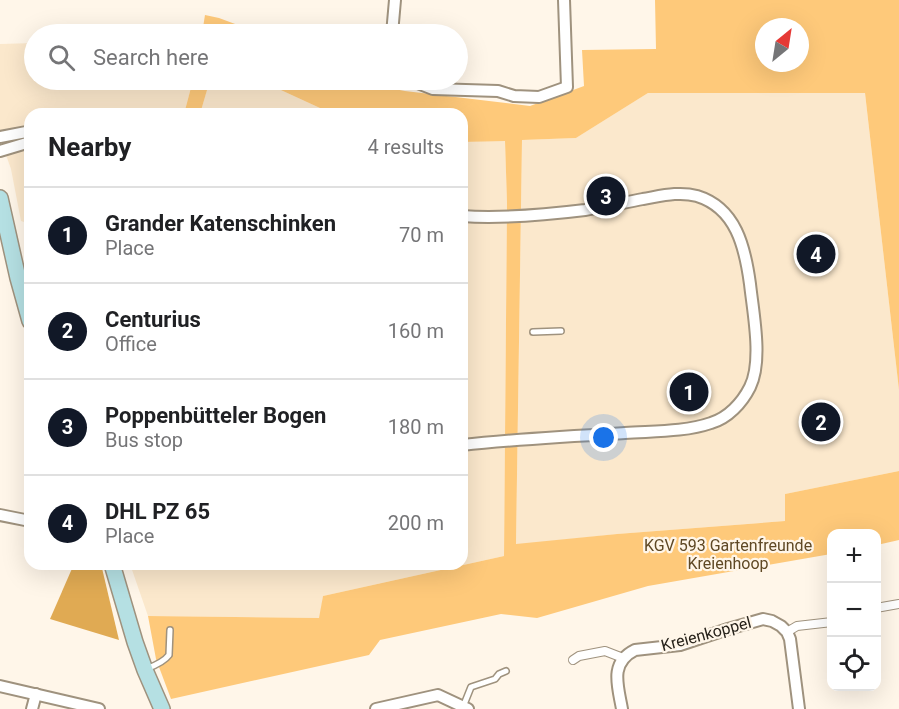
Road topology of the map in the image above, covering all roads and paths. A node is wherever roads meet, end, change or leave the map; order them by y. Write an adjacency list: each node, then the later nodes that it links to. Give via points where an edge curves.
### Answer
1 (395, 0): 3 (street)
2 (564, 0): 4 (street, via 567,87 539,97)
3 (393, 24)
4 (468, 90)
5 (24, 132): 6 (street)
6 (0, 137)
7 (24, 144): 8 (street)
8 (0, 151)
9 (0, 198): 11 (main road)
10 (468, 216): 14 (street, via 585,210 670,194 698,196 728,217 743,244 756,358 753,379 743,398 713,423 668,430)
11 (24, 300)
12 (561, 331): 13 (lane)
13 (533, 332)
14 (468, 444)
15 (0, 515): 16 (street)
16 (24, 520)
17 (114, 570): 25 (main road)
18 (899, 604): 19 (street)
19 (881, 607)
20 (827, 622): 22 (street, via 797,626)
21 (170, 630): 25 (lane, via 169,655)
22 (787, 632): 23 (street, Kreienkoppel, via 763,619 680,645 635,651); 35 (street)
23 (623, 658): 24 (street, Kreienkoppel, via 605,651); 34 (street, via 617,670)
24 (573, 660)
25 (145, 670): 32 (main road)
26 (506, 671): 29 (lane, via 471,687)
27 (0, 686): 28 (street)
28 (36, 694): 30 (street); 31 (street)
29 (465, 708): 33 (street, via 438,695)
30 (32, 709)
31 (99, 709)
32 (162, 709)
33 (376, 709)
34 (622, 709)
35 (799, 709)

